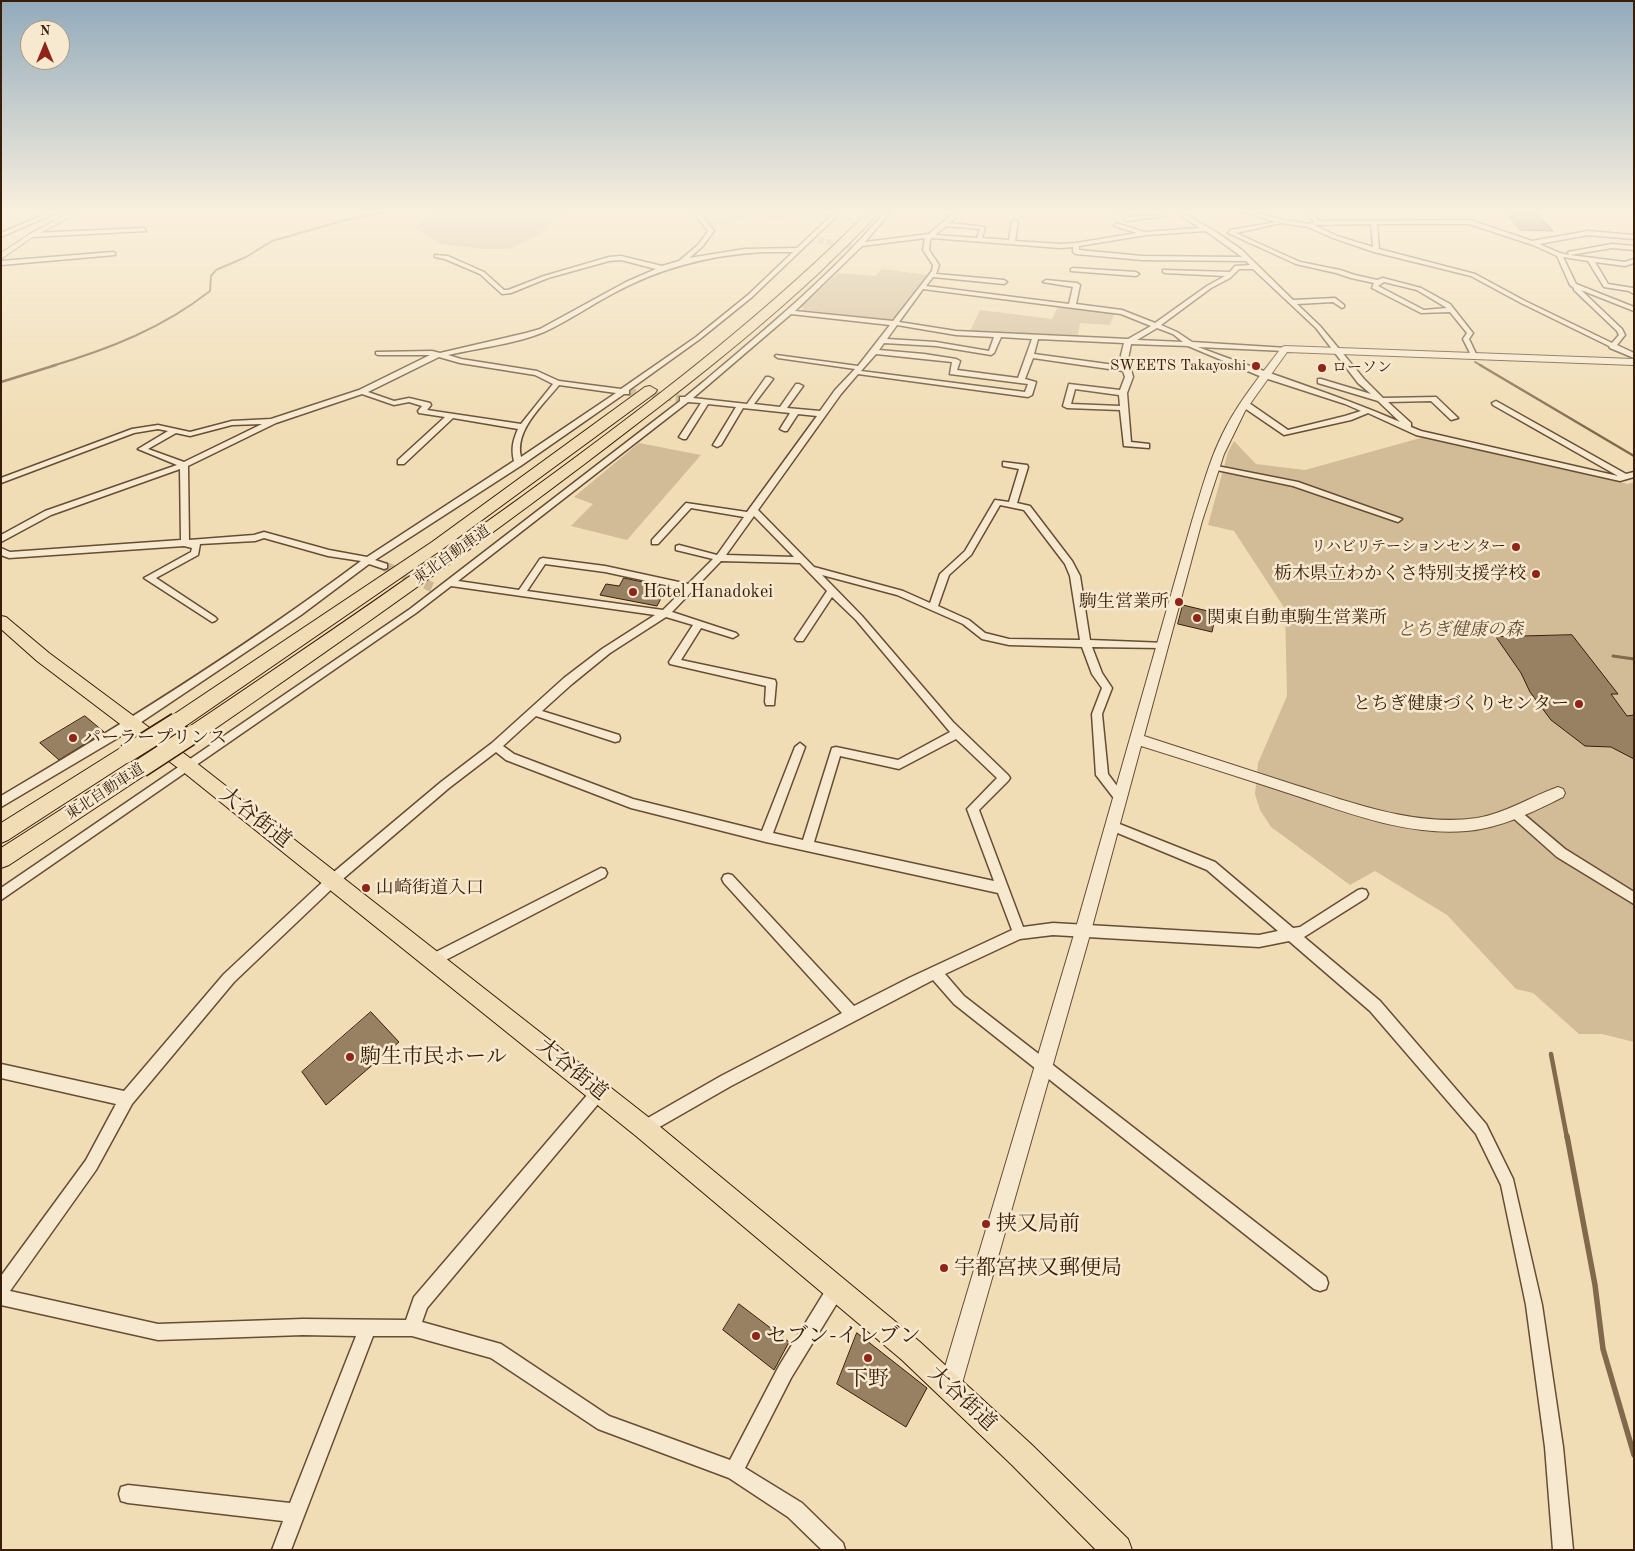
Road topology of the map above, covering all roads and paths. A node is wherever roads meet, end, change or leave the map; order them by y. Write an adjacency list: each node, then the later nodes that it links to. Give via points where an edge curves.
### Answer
1 (494, 284): 2 (street, via 502,292)
2 (529, 284)
3 (630, 284): 37 (street, via 542,330)
4 (762, 284): 52 (street, via 698,338)
5 (780, 284): 117 (highway, 東北自動車道, bridge, via 592,434 363,597 177,722)
6 (797, 284): 117 (highway, 東北自動車道, bridge, via 616,434 459,550 193,734)
7 (818, 284): 24 (street)
8 (923, 284): 17 (street)
9 (1064, 284): 20 (street, via 1077,286)
10 (1213, 284): 25 (street)
11 (1274, 284): 19 (street)
12 (1376, 284): 23 (street, via 1374,287 1423,312)
13 (1401, 284): 23 (street, via 1419,289)
14 (1491, 284): 32 (street)
15 (1605, 284): 18 (street)
16 (1573, 285): 22 (street); 32 (street, via 1620,330 1622,335)
17 (921, 287): 20 (street); 26 (street)
18 (1634, 292)
19 (1292, 302): 21 (street, via 1336,300); 34 (street)
20 (1072, 306): 25 (street, via 1122,312)
21 (1342, 306)
22 (1634, 309)
23 (1453, 310): 40 (street, via 1470,334 1466,340)
24 (790, 312): 26 (street); 54 (street)
25 (1156, 325): 30 (street); 31 (street)
26 (892, 327): 27 (street); 29 (street)
27 (998, 334): 28 (street); 29 (street, via 991,353 936,344)
28 (1036, 336): 30 (street); 39 (street)
29 (882, 341): 35 (street)
30 (1128, 342): 31 (street); 43 (street, via 1124,352)
31 (1191, 345): 33 (street); 45 (street)
32 (1612, 347): 41 (street)
33 (1285, 349): 34 (street); 45 (street)
34 (1338, 350): 40 (street); 55 (street)
35 (874, 352): 44 (street); 47 (street, via 956,361 954,372)
36 (378, 353): 37 (street)
37 (439, 355): 49 (street, via 537,373); 51 (street)
38 (778, 356): 44 (street)
39 (1030, 356): 43 (street); 47 (street)
40 (1474, 356): 42 (street)
41 (1634, 356)
42 (1634, 362)
43 (1125, 368): 53 (street, via 1129,377)
44 (858, 370): 47 (street, via 1028,396 1032,382); 64 (street)
45 (1265, 375): 59 (street); 63 (street)
46 (769, 379): 58 (street)
47 (1021, 380)
48 (1321, 381): 55 (street)
49 (557, 383): 52 (street); 68 (street)
50 (799, 386): 61 (street)
51 (362, 392): 65 (street, via 394,403 409,400 427,404 422,412); 67 (street)
52 (625, 392): 76 (street)
53 (1123, 393): 60 (street); 60 (street, via 1072,386 1067,406)
54 (683, 399): 56 (street); 96 (street)
55 (1382, 400): 66 (street, via 1433,399); 71 (street)
56 (706, 401): 58 (street); 72 (street)
57 (1496, 403): 81 (street)
58 (746, 405): 61 (street); 73 (street)
59 (1246, 405): 63 (street, via 1287,433); 79 (street, via 1229,431)
60 (1124, 408): 74 (street, via 1127,444)
61 (782, 409): 62 (street)
62 (796, 410): 64 (street); 69 (street)
63 (1367, 411): 71 (street)
64 (823, 414): 84 (street)
65 (451, 416): 68 (street); 75 (street)
66 (1454, 418)
67 (273, 420): 70 (street, via 232,423 190,434); 78 (street)
68 (523, 427): 76 (street, via 515,454)
69 (784, 429)
70 (174, 431): 78 (street, via 142,449); 82 (street, via 158,427 132,430)
71 (1415, 432): 81 (street, via 1620,479)
72 (683, 437)
73 (717, 445)
74 (1146, 446)
75 (401, 462)
76 (518, 463): 92 (street)
77 (1006, 464): 83 (street, via 1024,467)
78 (184, 465): 86 (street, via 48,513); 88 (street)
79 (1215, 467): 85 (street, via 1295,484); 108 (street)
80 (1634, 474): 81 (street)
81 (1625, 477)
82 (1, 481)
83 (1012, 505): 100 (street, via 998,502 968,553 945,574); 107 (street, via 1027,508 1069,563 1075,576)
84 (751, 513): 87 (street, via 689,505); 91 (street); 93 (street)
85 (1398, 519)
86 (1, 539)
87 (655, 542)
88 (185, 543): 90 (street, via 9,555); 92 (street, via 264,536); 102 (street, via 197,546 195,553 149,578)
89 (679, 548): 91 (street)
90 (1, 551)
91 (719, 558): 93 (street); 97 (street)
92 (369, 560): 94 (street); 111 (street, via 298,613)
93 (803, 560): 95 (street)
94 (384, 566)
95 (814, 570): 98 (street); 100 (street, via 900,593)
96 (450, 583): 99 (street); 118 (street, via 436,589 413,611)
97 (690, 587): 99 (street, via 605,569 543,561); 101 (street)
98 (832, 590): 106 (street); 112 (street)
99 (521, 592): 101 (street)
100 (933, 608): 107 (street, via 966,622 982,636 1009,642)
101 (665, 613): 103 (street); 110 (street, via 606,651)
102 (212, 619)
103 (699, 624): 105 (street); 109 (street, via 674,662 771,684)
104 (5, 628): 111 (main road, 大谷街道)
105 (733, 635)
106 (800, 639)
107 (1085, 642): 108 (street); 120 (street, via 1107,688 1097,714 1102,775)
108 (1162, 645): 114 (street)
109 (770, 702)
110 (534, 712): 113 (street); 115 (street)
111 (131, 723): 118 (main road, 大谷街道); 121 (street)
112 (958, 733): 126 (street, via 899,765 836,751); 131 (street, via 1004,778 973,809)
113 (615, 738)
114 (1136, 739): 120 (street); 122 (street, via 1364,812 1406,822 1435,826 1466,825)
115 (496, 746): 125 (street, via 510,757 631,803); 130 (street)
116 (800, 747): 125 (street)
117 (133, 761): 124 (highway, 東北自動車道); 127 (highway, 東北自動車道)
118 (188, 766): 130 (main road, 大谷街道); 133 (street)
119 (1558, 793): 122 (street)
120 (1120, 798): 123 (street)
121 (1, 802)
122 (1516, 814): 134 (street, via 1561,853)
123 (1112, 826): 135 (street); 137 (street, via 1211,866)
124 (1, 834)
125 (766, 837): 126 (street)
126 (807, 846): 131 (street)
127 (1, 859)
128 (601, 872): 138 (street)
129 (728, 879): 140 (street)
130 (333, 880): 138 (main road, 大谷街道); 144 (street, via 229,978)
131 (1001, 888): 136 (street)
132 (1362, 894): 137 (street, via 1304,932)
133 (1, 895)
134 (1634, 898)
135 (1083, 931): 136 (street, via 1053,929); 137 (street, via 1259,940); 141 (street)
136 (1018, 933): 139 (street)
137 (1292, 934): 159 (street, via 1381,1013 1481,1129 1508,1184 1534,1305 1554,1447)
138 (433, 960): 143 (main road, 大谷街道)
139 (935, 972): 140 (street); 141 (street, via 959,1000)
140 (852, 1014): 145 (street)
141 (1044, 1065): 146 (street); 152 (street)
142 (1, 1071): 144 (street)
143 (599, 1092): 145 (main road, 大谷街道); 151 (street, via 420,1303)
144 (127, 1099): 148 (street, via 91,1166)
145 (644, 1128): 147 (main road, 大谷街道)
146 (1320, 1283)
147 (836, 1289): 152 (main road, 大谷街道); 153 (street, via 785,1372)
148 (1, 1290)
149 (1, 1297): 150 (street, via 158,1332)
150 (368, 1327): 151 (street); 155 (street)
151 (412, 1328): 153 (street, via 494,1350 604,1422)
152 (950, 1387): 158 (main road, 大谷街道)
153 (734, 1471): 157 (street, via 795,1510)
154 (128, 1494): 155 (street)
155 (296, 1513): 156 (street)
156 (281, 1550)
157 (836, 1550)
158 (1117, 1550)
159 (1563, 1550)

